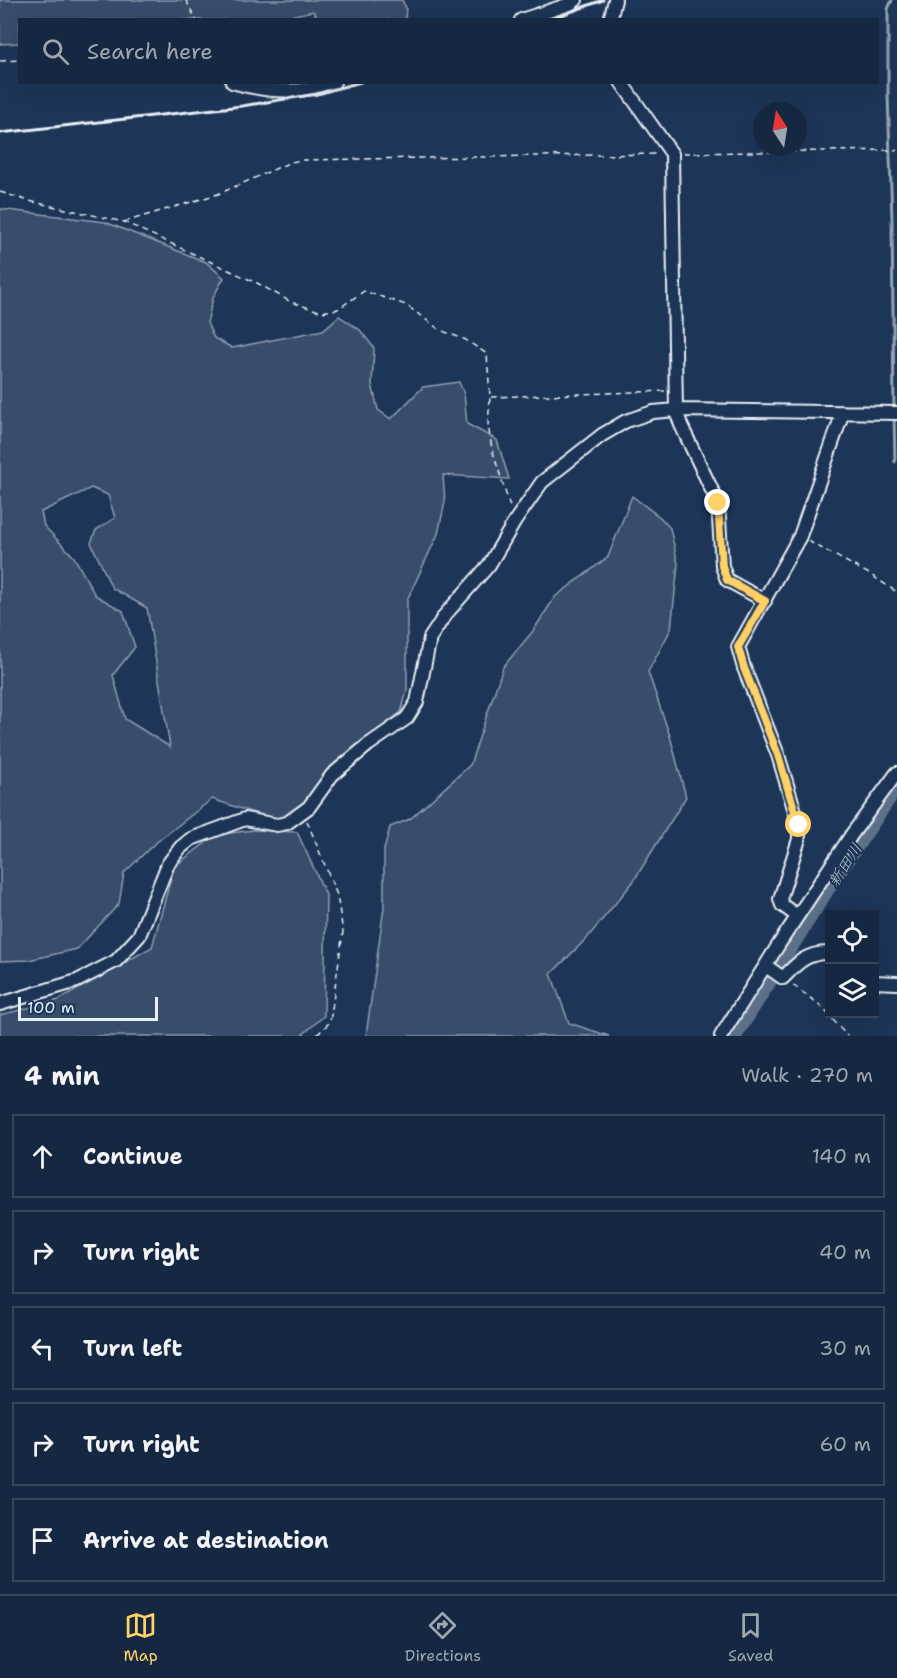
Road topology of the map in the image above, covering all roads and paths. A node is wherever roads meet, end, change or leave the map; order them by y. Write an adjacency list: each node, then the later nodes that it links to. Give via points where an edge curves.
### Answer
1 (186, 0): 4 (path)
2 (576, 0): 5 (street)
3 (615, 0): 6 (street)
4 (195, 18)
5 (527, 18)
6 (610, 18)
7 (18, 60): 8 (path)
8 (0, 62)
9 (238, 84): 10 (street, via 283,92)
10 (326, 84)
11 (622, 84): 13 (street)
12 (897, 150): 13 (path)
13 (672, 153): 15 (path, via 302,160 218,194); 16 (street)
14 (0, 192): 15 (path)
15 (124, 222): 17 (path, via 291,302 322,312 338,309 364,291 406,305 440,330 487,354)
16 (676, 391): 17 (path); 18 (street)
17 (490, 397): 21 (path, via 488,425 492,449)
18 (676, 410): 19 (street); 21 (street, via 652,412 602,435 543,482); 24 (street, via 718,503 722,566 727,580)
19 (843, 412): 20 (street); 22 (street)
20 (897, 413)
21 (515, 521): 26 (street, via 489,565 430,638 417,702 407,718 332,775)
22 (800, 536): 23 (path); 24 (street)
23 (897, 592)
24 (765, 601): 27 (street, via 738,647 799,825 799,839 780,899)
25 (897, 773): 27 (street)
26 (303, 812): 33 (street, via 287,823 245,819 191,839 168,864 139,936 116,961 77,981); 34 (path, via 337,895 343,932 330,1022)
27 (797, 916): 29 (street)
28 (825, 953): 30 (street, via 816,952 797,963)
29 (766, 966): 30 (street); 35 (street)
30 (783, 978): 36 (path, via 821,1006)
31 (879, 982): 32 (street)
32 (897, 982)
33 (0, 1004)
34 (316, 1036)
35 (721, 1036)
36 (847, 1036)

